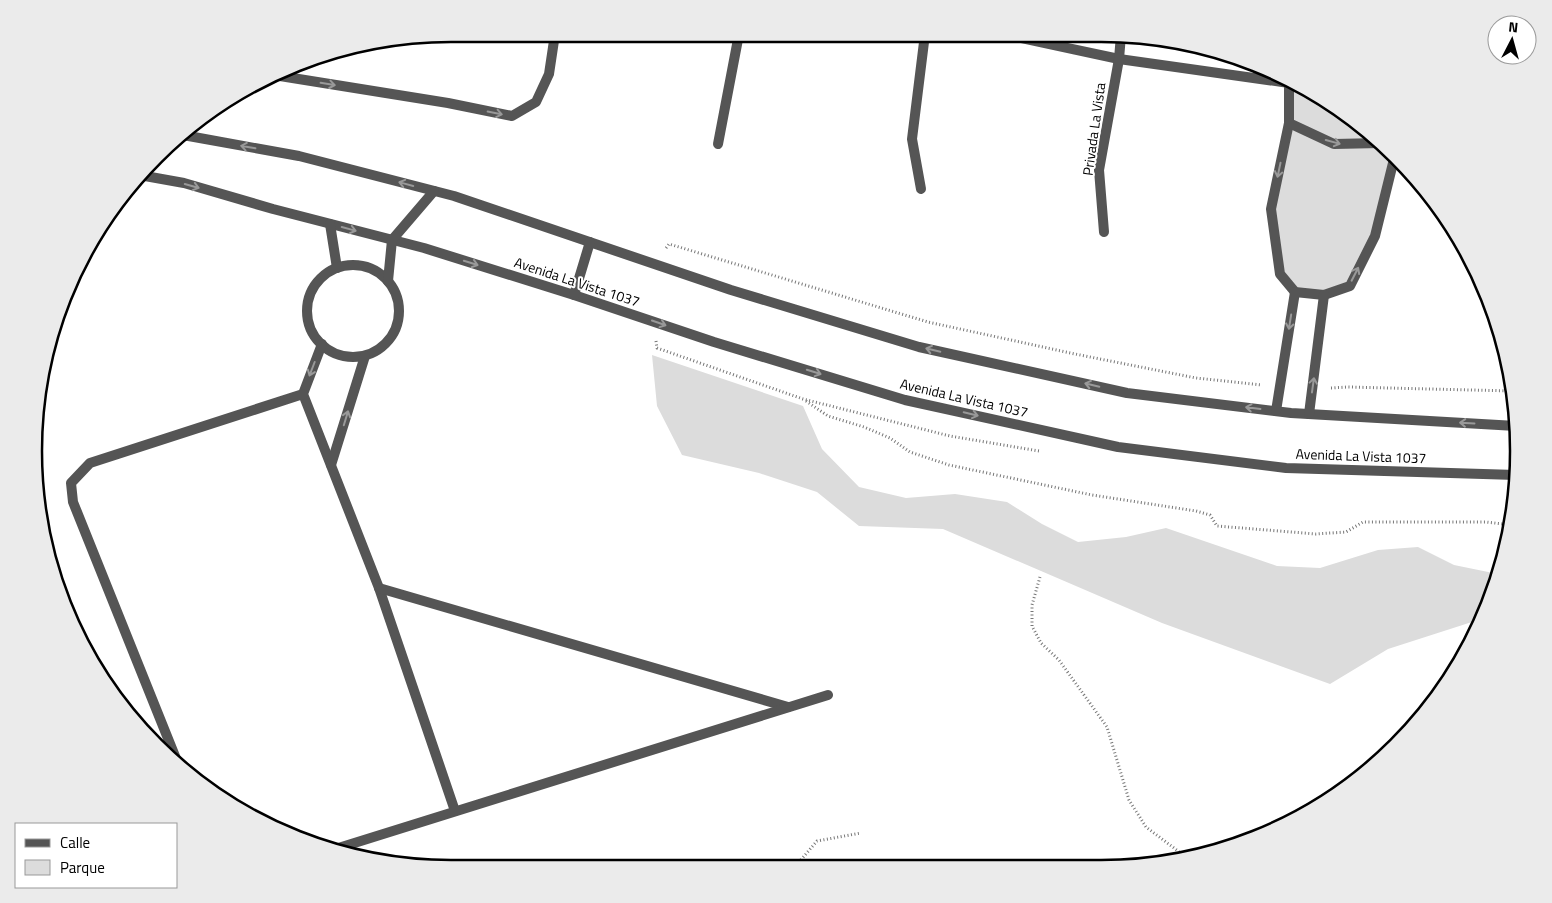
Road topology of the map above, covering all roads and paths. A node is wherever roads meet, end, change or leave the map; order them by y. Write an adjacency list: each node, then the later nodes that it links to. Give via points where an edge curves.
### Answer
1 (554, 42): 7 (street, one-way to 1, via 512,116 536,102 548,74)
2 (737, 42): 13 (street)
3 (924, 42): 16 (street, via 912,139)
4 (1039, 42): 6 (street)
5 (1120, 43): 6 (street, Privada La Vista)
6 (1119, 59): 8 (street); 19 (street, Privada La Vista, via 1099,170)
7 (288, 77)
8 (1271, 80)
9 (1290, 89): 10 (street)
10 (1289, 123): 12 (street, one-way to 12, via 1334,144); 25 (street, one-way to 25, via 1271,209 1280,274)
11 (191, 136): 17 (street, one-way to 11, via 299,156)
12 (1369, 143)
13 (718, 144)
14 (1393, 165): 27 (street, one-way to 14, via 1350,286 1375,236)
15 (149, 177): 18 (street, Avenida La Vista 1037, one-way to 18, via 184,183)
16 (922, 189)
17 (434, 191): 20 (street); 21 (street)
18 (330, 224): 20 (street, Avenida La Vista 1037, one-way to 20); 23 (street)
19 (1104, 232)
20 (392, 240): 24 (street); 26 (street, Avenida La Vista 1037, one-way to 26)
21 (590, 242): 22 (street); 26 (street)
22 (654, 264): 30 (path, via 669,244 928,322 1196,378); 35 (street, one-way to 22, via 1127,393 919,347)
23 (337, 268): 24 (street, via 365,267); 28 (street, via 318,281 308,302 310,325)
24 (388, 281): 29 (street, via 396,293 399,319 387,343)
25 (1295, 292): 27 (street); 30 (street, one-way to 30)
26 (574, 295): 39 (street, Avenida La Vista 1037, one-way to 39, via 905,400 1118,447 1286,468)
27 (1324, 295): 31 (street, one-way to 27)
28 (322, 344): 29 (street, via 342,356); 33 (street, one-way to 33)
29 (365, 356): 38 (street, one-way to 29)
30 (1280, 386): 35 (street)
31 (1312, 388): 32 (path); 36 (street)
32 (1505, 391)
33 (303, 394): 38 (street); 45 (street, via 90,464 71,483 73,502)
34 (803, 400): 40 (path, via 828,416 864,427 890,438 910,452 950,465 1092,495 1196,511 1210,515 1217,526 1316,534 1346,532 1363,522)
35 (1276, 411): 36 (street)
36 (1309, 414): 37 (street, one-way to 36)
37 (1509, 426)
38 (331, 465): 42 (street)
39 (1509, 472)
40 (1503, 524)
41 (1040, 577): 49 (path, via 1032,606 1032,626 1041,643 1059,660 1107,727 1129,800 1146,827)
42 (379, 588): 44 (street); 46 (street)
43 (828, 695): 44 (street)
44 (789, 707): 46 (street)
45 (171, 749)
46 (455, 810): 48 (street)
47 (861, 833): 50 (path, via 817,842)
48 (344, 846)
49 (1181, 853)
50 (801, 860)

